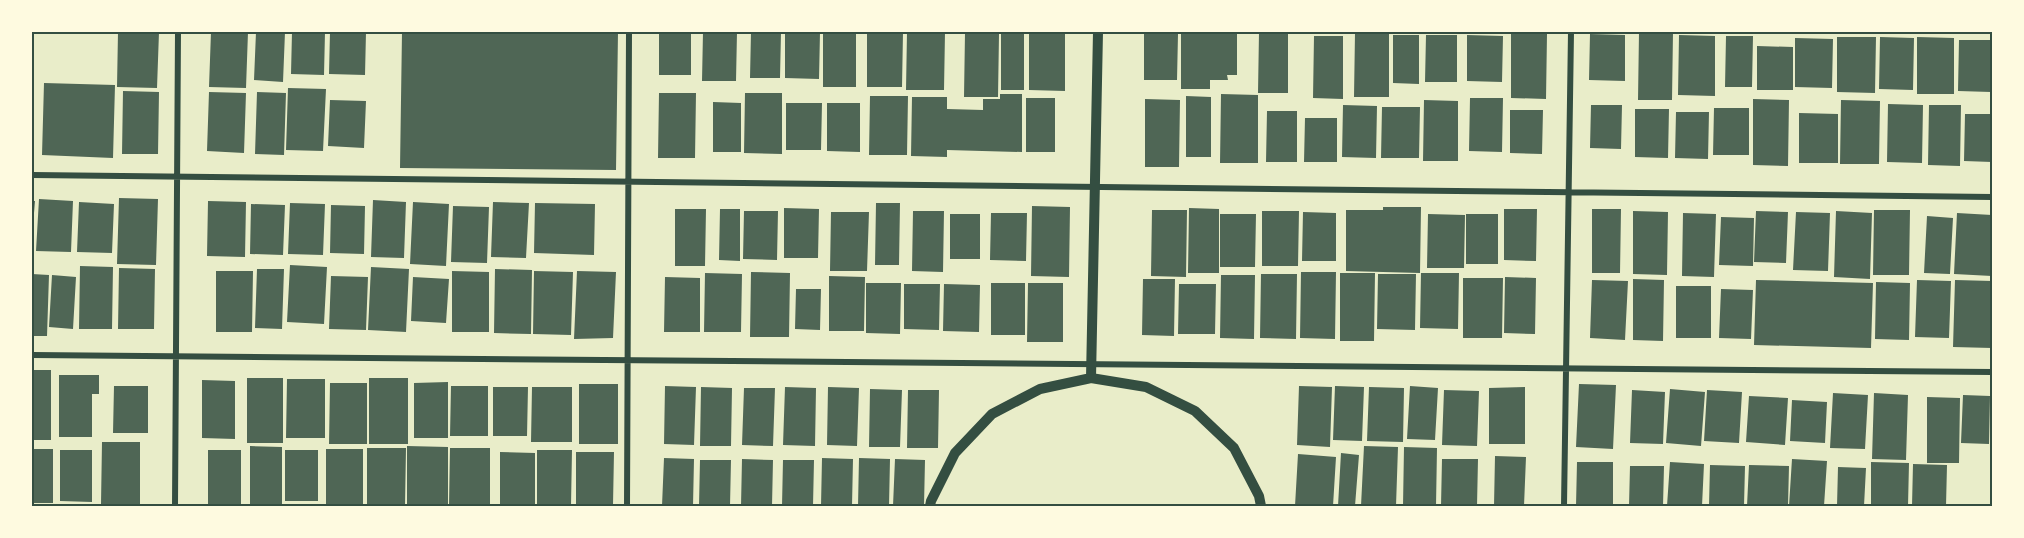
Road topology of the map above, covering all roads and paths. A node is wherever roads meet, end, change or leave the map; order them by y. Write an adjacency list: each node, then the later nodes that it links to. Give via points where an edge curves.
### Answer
1 (178, 32): 6 (street)
2 (629, 32): 7 (street)
3 (1098, 32): 8 (street)
4 (1571, 32): 9 (street)
5 (32, 176): 6 (street)
6 (177, 177): 7 (street); 12 (street)
7 (628, 182): 8 (street); 13 (street)
8 (1095, 187): 9 (street); 14 (street)
9 (1568, 193): 10 (street); 15 (street)
10 (1992, 197)
11 (32, 355): 12 (street)
12 (176, 356): 13 (street); 18 (street)
13 (627, 360): 14 (street); 19 (street)
14 (1091, 364): 15 (street); 17 (street)
15 (1566, 369): 16 (street); 22 (street)
16 (1992, 372)
17 (1091, 378): 20 (street, via 1040,389 992,414 955,453); 21 (street, via 1146,387 1195,411 1234,448)
18 (174, 507)
19 (627, 507)
20 (930, 507)
21 (1261, 507)
22 (1564, 507)

